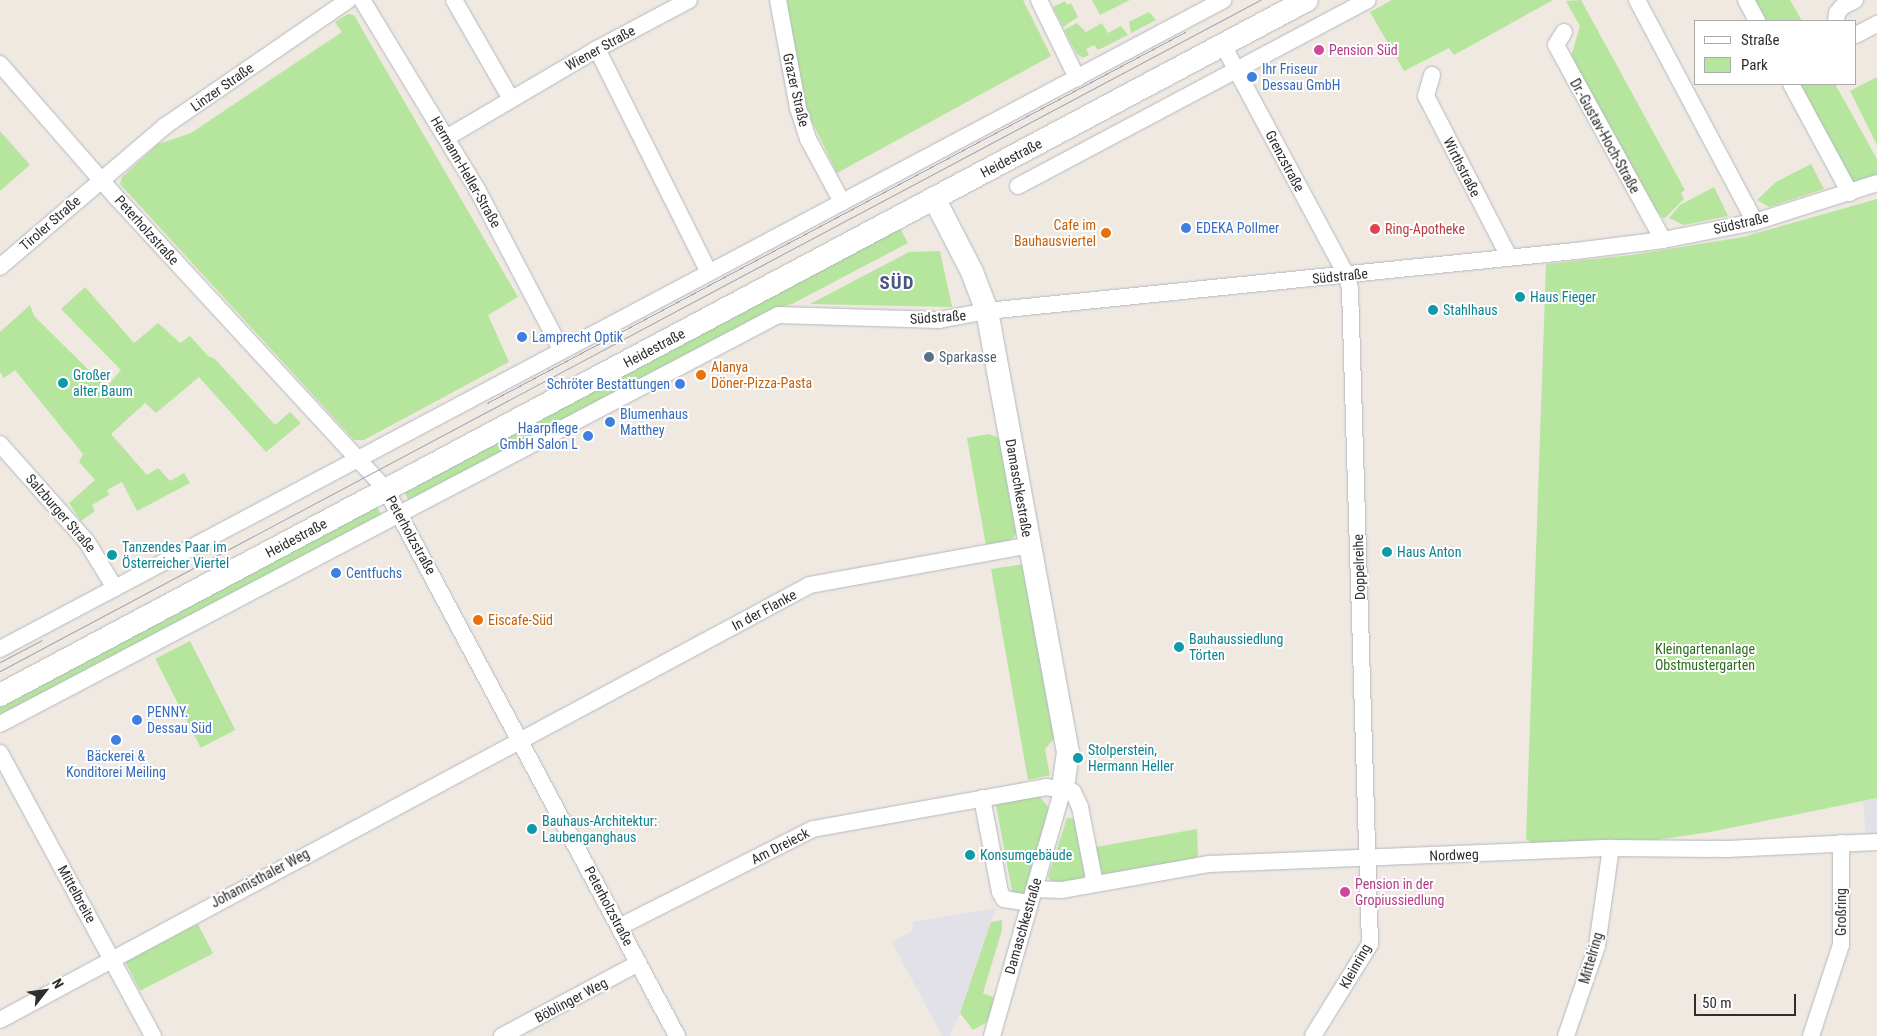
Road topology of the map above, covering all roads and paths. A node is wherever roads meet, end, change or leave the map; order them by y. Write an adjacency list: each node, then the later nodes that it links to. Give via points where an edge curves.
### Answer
1 (348, 0): 27 (street, Linzer Straße, via 165,126)
2 (362, 0): 26 (street, Hermann-Heller-Straße)
3 (454, 0): 25 (street)
4 (690, 0): 19 (street, Wiener Straße)
5 (778, 0): 32 (street, Grazer Straße, via 798,108 808,139)
6 (1039, 0): 23 (street)
7 (1223, 0): 23 (street)
8 (1307, 0): 18 (street, Heidestraße)
9 (1368, 0): 21 (street, Heidestraße)
10 (1637, 0): 33 (street)
11 (1746, 0): 13 (street)
12 (1855, 0): 14 (street, via 1842,7)
13 (1757, 20)
14 (1836, 20)
15 (1877, 24): 17 (street)
16 (1564, 32): 34 (street, Dr.-Gustav-Hoch-Straße, via 1556,45)
17 (1857, 34)
18 (1223, 45): 21 (street, Grenzstraße); 31 (street, Heidestraße)
19 (596, 49): 25 (street, Wiener Straße); 37 (street)
20 (0, 64): 27 (street, Peterholzstraße)
21 (1236, 70): 29 (street, Heidestraße); 38 (street, Grenzstraße)
22 (1432, 75): 35 (street, Wirthstraße, via 1426,96)
23 (1077, 78): 32 (street)
24 (1792, 85): 30 (street)
25 (511, 99): 26 (street, Wiener Straße)
26 (446, 138): 41 (street, Hermann-Heller-Straße)
27 (101, 180): 36 (street, Tiroler Straße); 43 (street, Peterholzstraße)
28 (1877, 183): 30 (street, Südstraße)
29 (1018, 186)
30 (1850, 193): 33 (street, Südstraße)
31 (934, 198): 39 (street, Damaschkestraße, via 972,272); 44 (street, Heidestraße)
32 (842, 202): 37 (street)
33 (1755, 222): 34 (street, Südstraße)
34 (1663, 240): 35 (street, Südstraße)
35 (1509, 257): 38 (street, Südstraße)
36 (0, 267)
37 (709, 272): 41 (street)
38 (1347, 276): 39 (street, Südstraße); 58 (street, Doppelreihe)
39 (987, 312): 40 (street, Südstraße, via 939,320); 46 (street, Damaschkestraße)
40 (796, 314): 45 (street, Heidestraße, via 769,319)
41 (561, 349): 43 (street)
42 (0, 444): 47 (street, Salzburger Straße, via 87,542)
43 (356, 459): 44 (street, Peterholzstraße); 47 (street)
44 (386, 490): 45 (street, Peterholzstraße); 49 (street, Heidestraße)
45 (401, 515): 50 (street, Heidestraße); 51 (street, Peterholzstraße)
46 (1030, 545): 51 (street, In der Flanke, via 810,585); 53 (street, Damaschkestraße, via 1068,752)
47 (115, 588): 48 (street)
48 (0, 649)
49 (0, 695)
50 (0, 724)
51 (521, 740): 61 (street, Peterholzstraße); 62 (street, Johannisthaler Weg)
52 (0, 753): 62 (street, Mittelbreite)
53 (1063, 788): 54 (street, Am Dreieck, via 1046,787); 59 (street, via 1073,792 1080,807); 60 (street, Damaschkestraße)
54 (982, 798): 60 (street, via 1000,892 1004,899); 61 (street, Am Dreieck, via 813,829)
55 (1877, 842): 56 (street, Nordweg)
56 (1841, 843): 57 (street, Nordweg, via 1727,849); 71 (street, Großring, via 1842,945)
57 (1611, 848): 58 (street, Nordweg); 70 (street, Mittelring, via 1597,946)
58 (1367, 858): 59 (street, Nordweg, via 1209,864); 69 (street, Kleinring, via 1370,944)
59 (1095, 884): 60 (street, Nordweg)
60 (1032, 896): 68 (street, Damaschkestraße)
61 (621, 926): 63 (street, Peterholzstraße)
62 (112, 959): 64 (street, Johannisthaler Weg); 65 (street, Mittelbreite)
63 (639, 963): 66 (street, Böblinger Weg); 67 (street, Peterholzstraße)
64 (0, 1020)
65 (153, 1036)
66 (502, 1036)
67 (677, 1036)
68 (992, 1036)
69 (1313, 1036)
70 (1566, 1036)
71 (1811, 1036)

